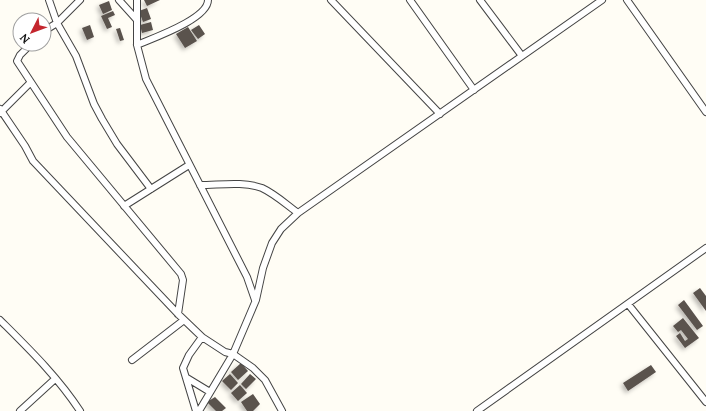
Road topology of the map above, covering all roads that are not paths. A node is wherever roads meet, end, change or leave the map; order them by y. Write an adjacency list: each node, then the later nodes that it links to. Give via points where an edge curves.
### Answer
1 (49, 0): 12 (street)
2 (80, 0): 12 (street)
3 (119, 0): 11 (street)
4 (137, 0): 11 (street)
5 (208, 0): 14 (street, via 206,7 186,23)
6 (332, 0): 21 (street)
7 (410, 0): 18 (street)
8 (480, 0): 16 (street)
9 (602, 0): 16 (street)
10 (627, 0): 20 (street)
11 (137, 20): 14 (street)
12 (57, 23): 13 (street); 24 (street, via 76,56 102,119 117,144)
13 (52, 26)
14 (137, 45): 22 (street, via 146,79)
15 (23, 52): 17 (street, via 17,61)
16 (522, 56): 18 (street)
17 (30, 83): 19 (street); 25 (street, via 67,137)
18 (474, 90): 21 (street)
19 (1, 111): 32 (street, via 33,161)
20 (706, 112)
21 (440, 114): 26 (street)
22 (189, 165): 23 (street); 24 (street)
23 (200, 185): 26 (street, via 252,186 271,193); 29 (street)
24 (151, 189): 25 (street)
25 (124, 206): 32 (street, via 181,274 183,280)
26 (298, 213): 28 (street, via 281,229 272,243)
27 (706, 248): 31 (street)
28 (261, 276): 29 (street); 30 (street)
29 (247, 277): 30 (street)
30 (256, 300): 36 (street)
31 (628, 304): 41 (street); 46 (street)
32 (178, 314): 34 (street)
33 (0, 320): 39 (street)
34 (184, 320): 35 (street); 37 (street)
35 (202, 337): 36 (street, via 225,352); 38 (street, via 183,368)
36 (233, 354): 40 (street); 45 (street, via 265,380)
37 (132, 360)
38 (187, 378): 40 (street); 44 (street)
39 (56, 379): 42 (street); 43 (street)
40 (210, 392): 44 (street)
41 (706, 402)
42 (20, 411)
43 (80, 411)
44 (197, 411)
45 (283, 411)
46 (477, 411)

